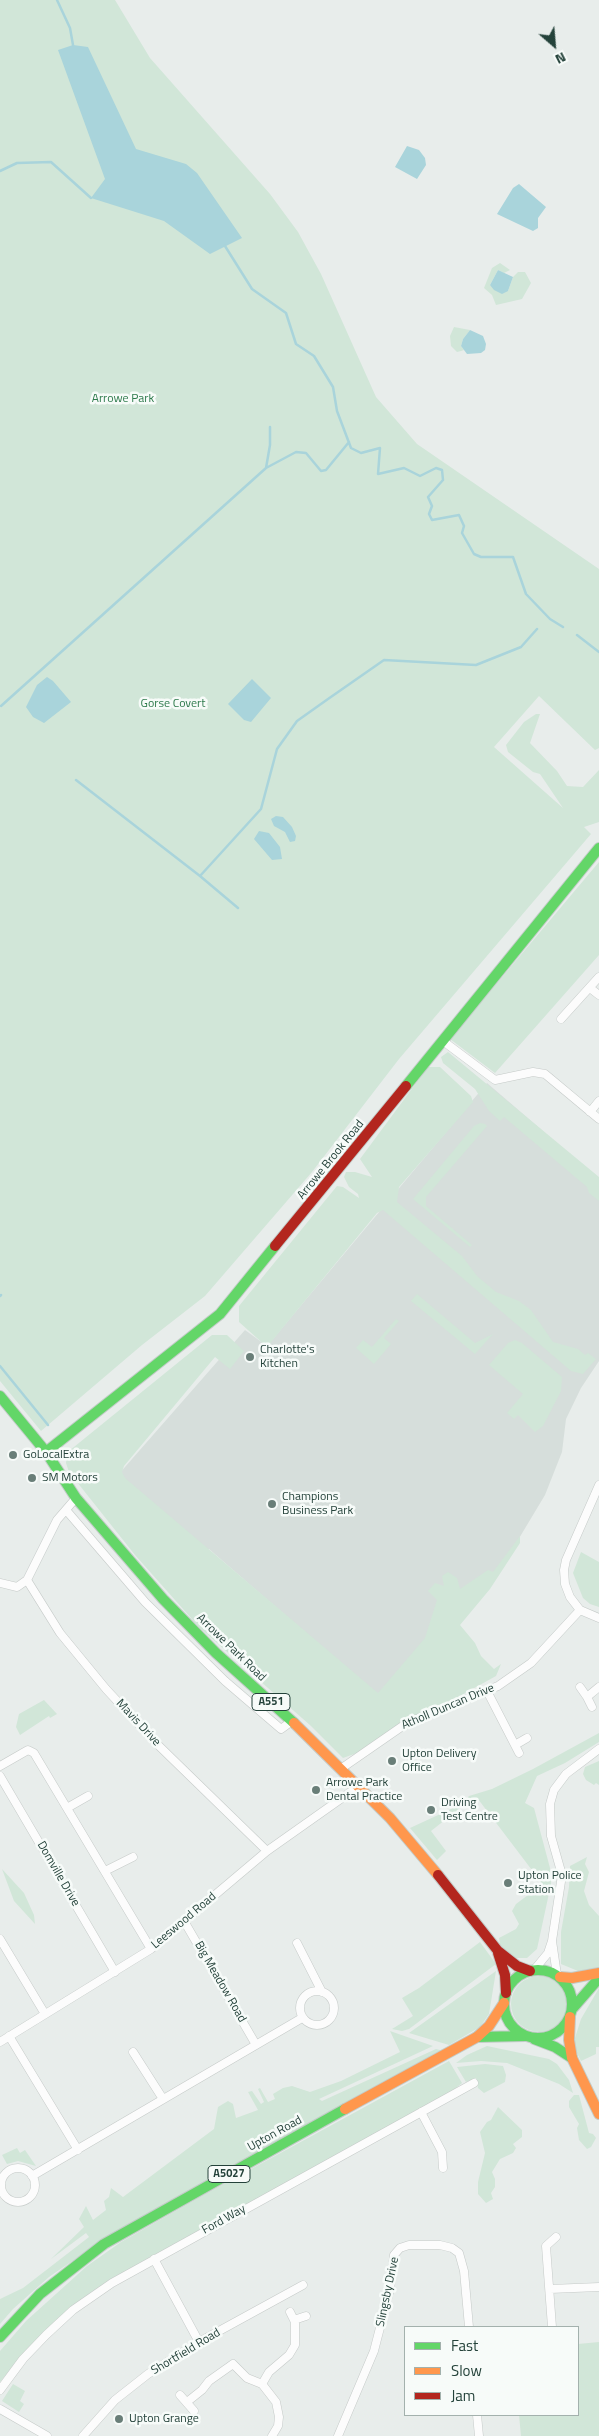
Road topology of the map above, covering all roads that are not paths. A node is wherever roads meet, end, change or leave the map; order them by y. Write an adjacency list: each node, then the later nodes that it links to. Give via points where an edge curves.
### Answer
1 (599, 848): 6 (main road, Arrowe Brook Road)
2 (599, 977): 3 (street)
3 (590, 988): 4 (street); 5 (street)
4 (599, 995)
5 (561, 1020)
6 (443, 1042): 8 (street, via 495,1080 532,1072 545,1074); 11 (main road, Arrowe Brook Road, via 220,1314)
7 (599, 1101): 8 (street)
8 (590, 1112): 9 (street)
9 (599, 1119)
10 (0, 1396): 11 (main road, Arrowe Park Road / A551)
11 (46, 1452): 13 (main road, Arrowe Park Road / A551)
12 (599, 1485): 17 (street, via 564,1570 570,1597)
13 (76, 1498): 14 (street); 24 (main road, Arrowe Park Road / A551, via 163,1599 216,1653)
14 (66, 1510): 15 (street, via 57,1520); 24 (street, via 145,1602 218,1674 281,1730)
15 (26, 1580): 16 (street, via 17,1587); 35 (street, Mavis Drive, via 60,1633 106,1689 157,1744)
16 (0, 1583)
17 (580, 1610): 18 (street); 21 (street, Atholl Duncan Drive, via 531,1663)
18 (599, 1618)
19 (580, 1687): 22 (street)
20 (599, 1687): 22 (street)
21 (486, 1691): 26 (street); 30 (street, Atholl Duncan Drive, via 407,1722)
22 (587, 1697): 23 (street)
23 (592, 1706)
24 (292, 1721): 30 (main road, Arrowe Park Road / A551)
25 (527, 1738): 26 (street)
26 (515, 1745): 28 (street)
27 (599, 1749): 40 (street, via 566,1774 554,1790 550,1804 551,1836 562,1875)
28 (519, 1753)
29 (0, 1766): 34 (street, via 28,1750 34,1753)
30 (342, 1768): 32 (main road, Arrowe Park Road / A551)
31 (0, 1776): 45 (street, Domville Drive)
32 (359, 1786): 35 (street, Leeswood Road); 43 (main road, Arrowe Park Road / A551, via 441,1878)
33 (88, 1796): 34 (street)
34 (67, 1808): 37 (street)
35 (267, 1851): 38 (street, Leeswood Road)
36 (132, 1857): 37 (street)
37 (105, 1872): 42 (street)
38 (184, 1921): 42 (street, Leeswood Road); 58 (street, Big Meadow Road)
39 (0, 1939): 52 (street)
40 (552, 1941): 44 (street, via 548,1953); 47 (street)
41 (297, 1943): 49 (street)
42 (151, 1949): 45 (street, Leeswood Road)
43 (498, 1951): 44 (main road, Arrowe Park Road / A551, via 517,1966); 50 (main road, Arrowe Park Road / A551, via 505,1975)
44 (532, 1970): 47 (main road); 50 (main road, via 520,1975)
45 (115, 1972): 52 (street, Leeswood Road)
46 (599, 1973): 47 (main road, via 572,1978)
47 (559, 1976): 51 (main road, via 570,1991)
48 (599, 1978): 51 (main road)
49 (322, 1992): 53 (street, via 312,1992 303,1998); 53 (street, via 333,2003 332,2017 317,2026)
50 (505, 1998): 55 (main road, via 510,2023); 56 (main road, Upton Road / A5027, via 489,2026)
51 (572, 2012): 55 (main road, via 565,2025 553,2034 539,2038); 60 (main road, via 569,2040)
52 (45, 2014): 54 (street, Leeswood Road)
53 (302, 2018): 58 (street)
54 (9, 2036): 57 (street, Leeswood Road); 65 (street)
55 (527, 2036): 56 (main road, Upton Road / A5027); 60 (main road)
56 (477, 2037): 79 (main road, Upton Road / A5027, via 104,2244 40,2294)
57 (0, 2042)
58 (255, 2043): 62 (street)
59 (133, 2052): 62 (street)
60 (572, 2058): 64 (main road)
61 (474, 2083): 63 (street, Ford Way)
62 (163, 2099): 65 (street)
63 (421, 2112): 66 (street, via 442,2152); 70 (street, Ford Way)
64 (599, 2114)
65 (78, 2150): 67 (street)
66 (443, 2168)
67 (32, 2176): 68 (street, via 28,2171 16,2168 9,2170); 68 (street, via 32,2194 20,2201 14,2201 3,2193)
68 (1, 2180)
69 (556, 2237): 73 (street, via 546,2246)
70 (154, 2259): 80 (street); 84 (street, Ford Way, via 73,2310 23,2359)
71 (303, 2285): 80 (street, Shortfield Road)
72 (599, 2287): 73 (street)
73 (550, 2289): 78 (street)
74 (290, 2312): 76 (street)
75 (306, 2316): 76 (street)
76 (294, 2320): 83 (street, via 296,2334 290,2355 269,2372)
77 (469, 2326): 93 (street, Slingsby Drive, via 459,2253 440,2245 400,2248 394,2255 390,2290 374,2351)
78 (552, 2326)
79 (0, 2337)
80 (199, 2342): 91 (street, Shortfield Road, via 148,2374 115,2400)
81 (229, 2356): 82 (street)
82 (233, 2364): 83 (street, via 247,2378); 86 (street)
83 (262, 2384): 92 (street, via 276,2402 279,2417)
84 (0, 2390)
85 (180, 2395): 86 (street)
86 (187, 2402): 88 (street)
87 (0, 2409): 90 (street)
88 (194, 2411)
89 (477, 2416): 94 (street)
90 (47, 2436)
91 (83, 2436)
92 (272, 2436)
93 (338, 2436)
94 (479, 2436)

